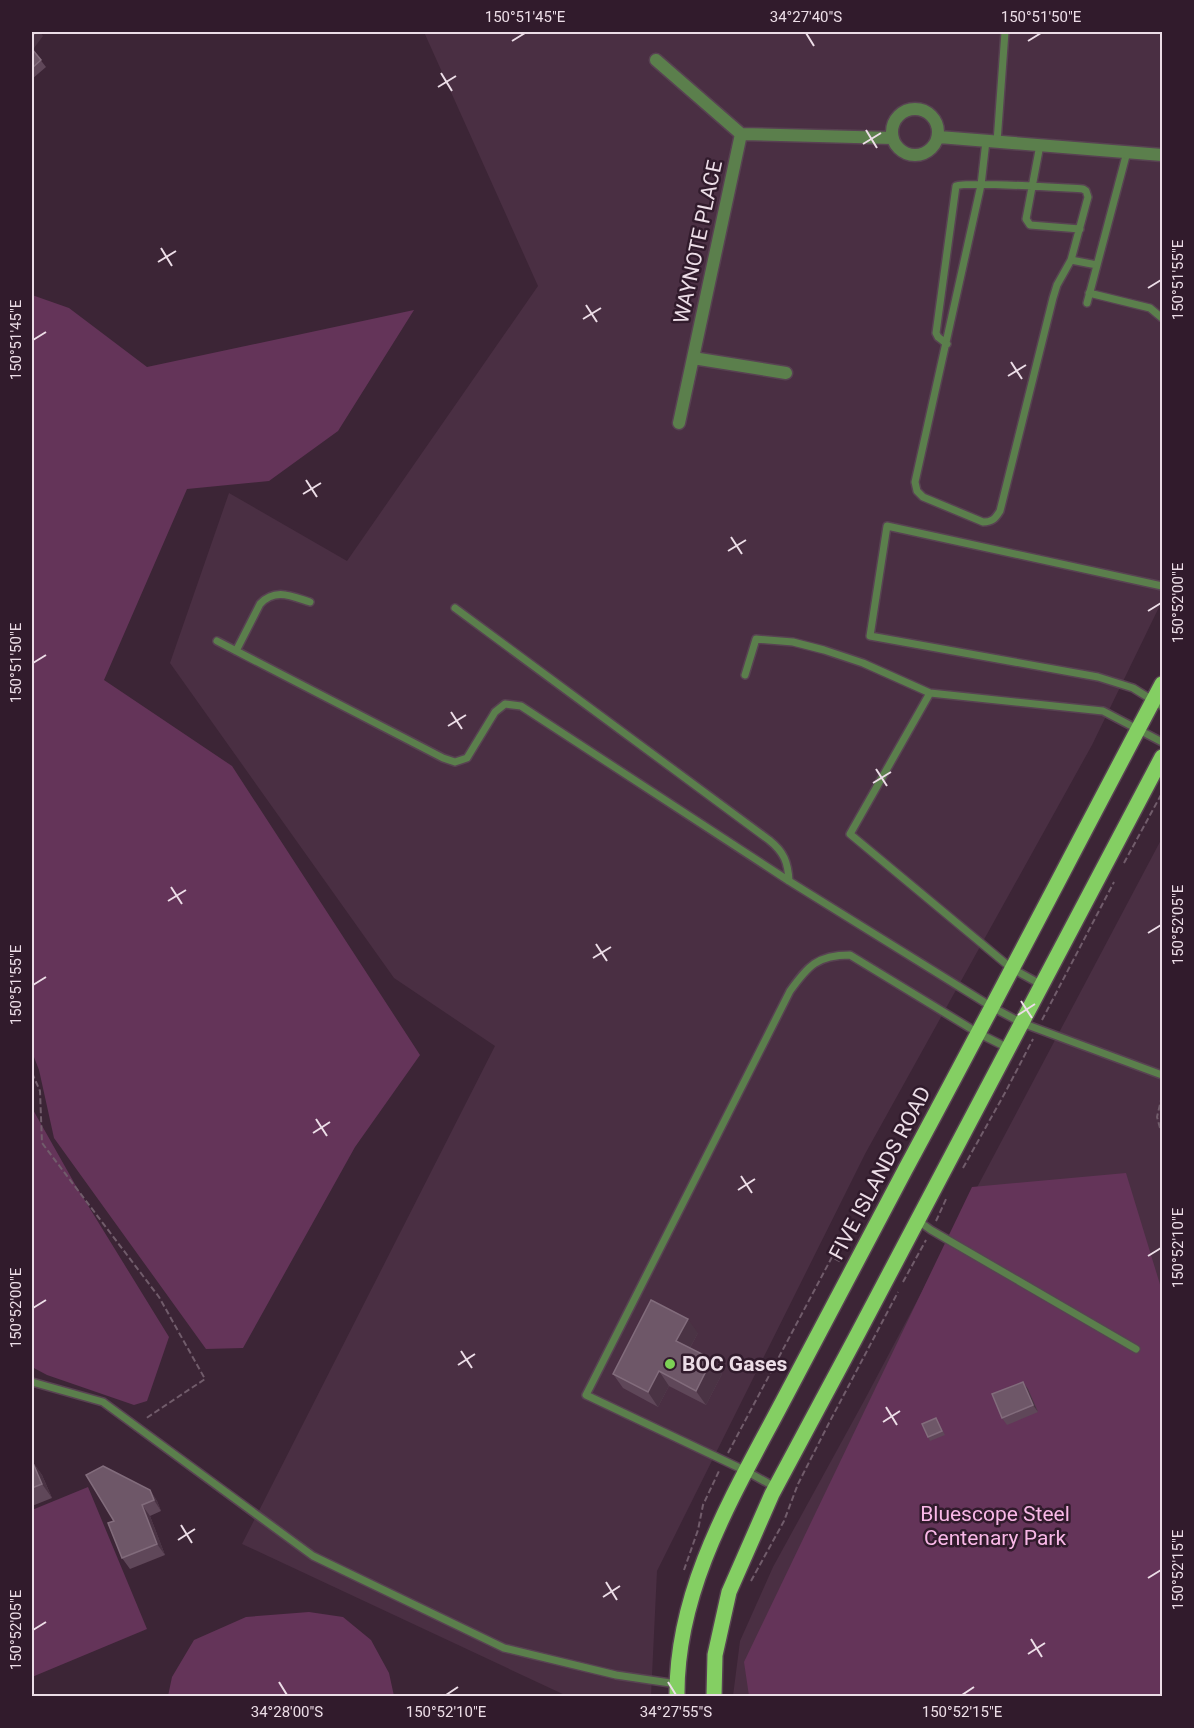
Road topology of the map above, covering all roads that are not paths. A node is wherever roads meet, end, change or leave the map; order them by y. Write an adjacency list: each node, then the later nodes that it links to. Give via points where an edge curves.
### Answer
1 (1005, 32): 6 (lane)
2 (656, 60): 3 (street)
3 (741, 134): 5 (street); 19 (street, WAYNOTE PLACE)
4 (939, 137): 5 (street, via 932,149 917,156 901,152); 5 (street, via 937,121 923,109 908,109 897,116 891,128); 6 (street)
5 (892, 138)
6 (991, 141): 7 (street); 10 (lane)
7 (1040, 145): 8 (street); 11 (lane)
8 (1127, 152): 9 (street); 14 (lane)
9 (1162, 155)
10 (981, 185): 11 (lane); 18 (lane); 18 (lane, via 960,184 954,191 936,333)
11 (1032, 187): 12 (lane, via 1027,223); 12 (lane, via 1086,191)
12 (1080, 229): 13 (lane)
13 (1071, 260): 14 (lane); 18 (lane, via 1057,285 1000,511 991,522 923,496 915,482)
14 (1097, 265): 15 (lane)
15 (1089, 293): 16 (lane); 17 (lane, via 1150,308)
16 (1087, 303)
17 (1162, 318)
18 (948, 344)
19 (693, 358): 20 (street); 21 (street, WAYNOTE PLACE)
20 (786, 373)
21 (679, 423)
22 (1162, 586): 30 (lane, via 887,526 870,636 1098,677 1133,688)
23 (310, 602): 26 (lane, via 282,594 266,598)
24 (454, 608): 34 (lane, via 769,840 785,856)
25 (217, 641): 26 (lane)
26 (236, 651): 34 (lane, via 455,762 467,758 495,712 505,704 521,706)
27 (745, 675): 29 (lane, via 756,639 793,642 863,663)
28 (1162, 684): 30 (main road, FIVE ISLANDS ROAD)
29 (930, 693): 31 (lane, via 1103,711); 35 (lane, via 850,834)
30 (1158, 704): 31 (main road, FIVE ISLANDS ROAD)
31 (1139, 729): 32 (lane); 35 (main road, FIVE ISLANDS ROAD)
32 (1162, 742)
33 (1162, 757): 36 (main road)
34 (789, 881): 37 (lane)
35 (1011, 968): 36 (lane); 37 (main road, FIVE ISLANDS ROAD)
36 (1042, 985): 38 (main road)
37 (992, 1007): 38 (lane); 39 (main road, FIVE ISLANDS ROAD)
38 (1022, 1023): 40 (main road); 41 (lane)
39 (978, 1033): 40 (lane); 45 (main road, FIVE ISLANDS ROAD); 45 (lane, via 850,955 818,960 804,971 790,991 586,1395)
40 (1008, 1049): 42 (main road)
41 (1162, 1074)
42 (917, 1220): 43 (lane); 46 (main road)
43 (1136, 1349)
44 (32, 1382): 47 (lane, via 102,1402 313,1556 504,1648)
45 (746, 1471): 46 (lane); 47 (main road, FIVE ISLANDS ROAD, via 693,1589 683,1632)
46 (776, 1487): 48 (main road, via 729,1592 715,1655)
47 (677, 1690)
48 (714, 1696)

